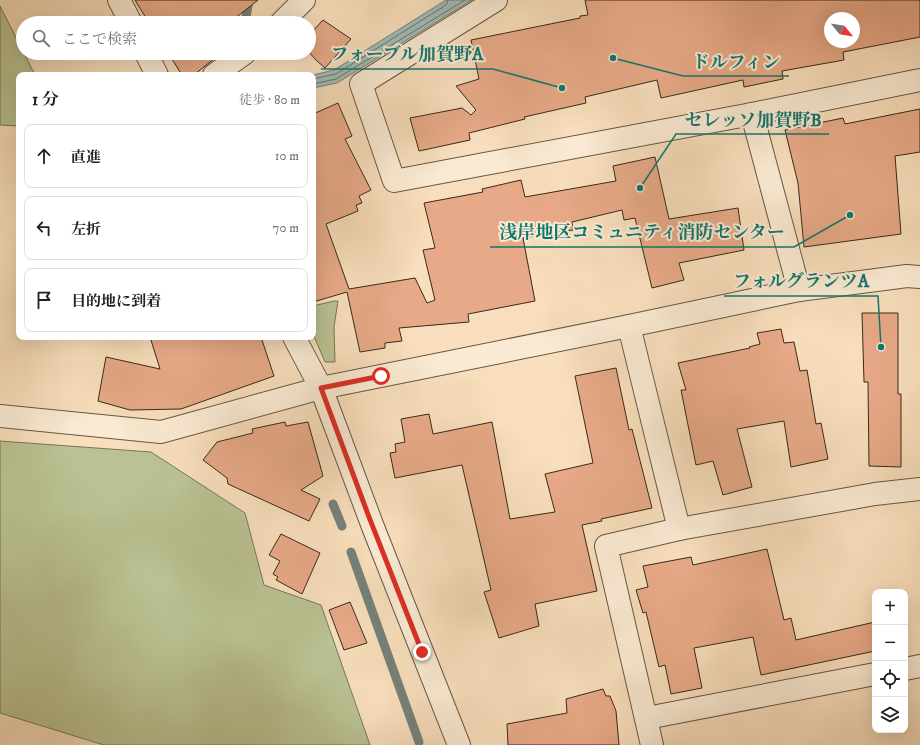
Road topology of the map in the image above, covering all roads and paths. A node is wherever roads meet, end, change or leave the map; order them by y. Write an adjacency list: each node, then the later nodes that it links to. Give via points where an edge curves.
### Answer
1 (119, 0): 4 (street)
2 (304, 0): 5 (street)
3 (496, 0): 11 (street, via 361,84 394,182)
4 (127, 16)
5 (288, 16)
6 (150, 60): 8 (street)
7 (235, 60): 9 (street)
8 (156, 72)
9 (218, 72)
10 (920, 80): 11 (street)
11 (752, 114): 13 (street)
12 (920, 277): 13 (street, via 907,276)
13 (799, 290): 14 (street)
14 (629, 326): 16 (street); 19 (street)
15 (296, 340): 16 (street)
16 (321, 388): 17 (street, via 161,432); 24 (street)
17 (0, 416)
18 (920, 489): 19 (street, via 875,494)
19 (679, 529): 23 (street, via 606,546)
20 (920, 666): 21 (street)
21 (908, 668)
22 (872, 675): 23 (street)
23 (647, 718): 25 (street)
24 (459, 745)
25 (652, 745)

